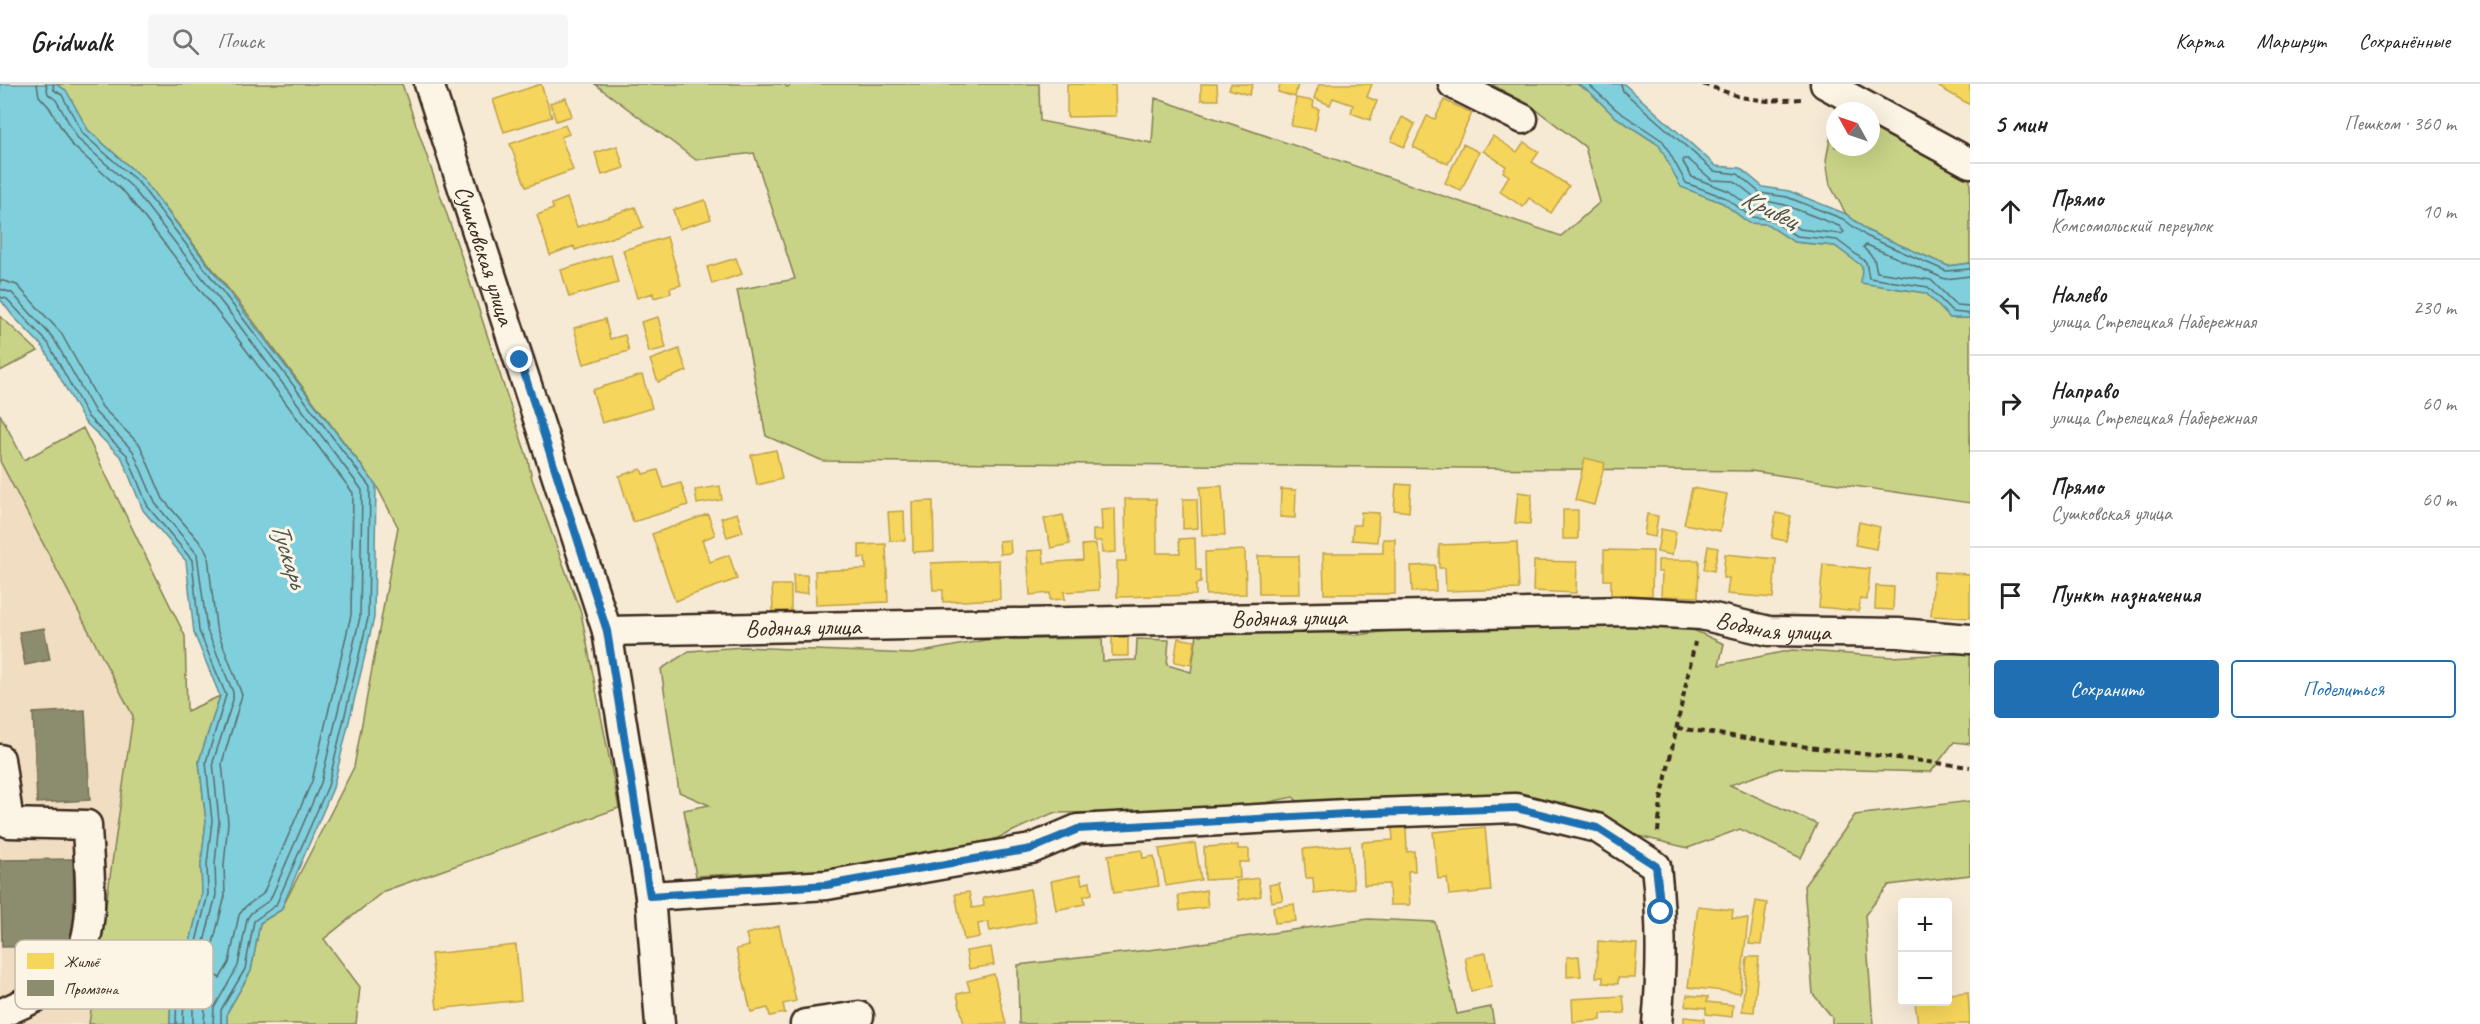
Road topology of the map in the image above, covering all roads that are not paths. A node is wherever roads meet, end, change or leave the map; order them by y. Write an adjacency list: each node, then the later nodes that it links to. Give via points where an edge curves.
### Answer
1 (429, 84): 6 (street, Сушковская улица)
2 (1453, 84): 4 (street)
3 (1836, 90): 5 (street)
4 (1522, 119)
5 (1970, 163)
6 (607, 631): 7 (street, Водяная улица, via 1617,611 1701,615 1769,631 1898,633); 9 (street, Сушковская улица)
7 (1970, 639)
8 (0, 759): 10 (street, via 9,823 87,825 89,928)
9 (650, 896): 14 (street, Сушковская улица); 16 (street, via 827,885 1031,849 1078,829 1516,808 1597,828 1656,866 1661,912)
10 (85, 940)
11 (15, 1007): 12 (street)
12 (0, 1014)
13 (859, 1016): 15 (street)
14 (660, 1024)
15 (805, 1024)
16 (1657, 1024)

